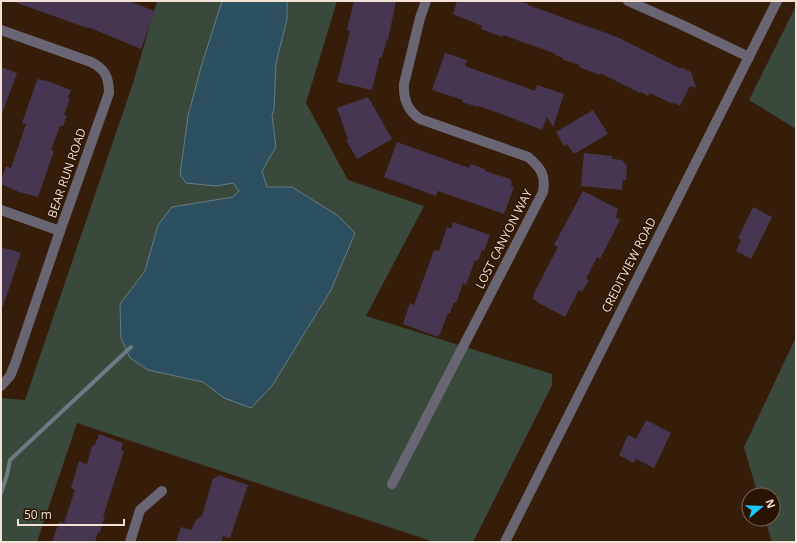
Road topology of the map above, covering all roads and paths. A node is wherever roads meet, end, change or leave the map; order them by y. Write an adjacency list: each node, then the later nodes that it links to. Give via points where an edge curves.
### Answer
1 (426, 1): 9 (street, LOST CANYON WAY, via 404,84 404,97 409,110 420,119 528,157 540,169 545,182 543,192)
2 (628, 1): 5 (street)
3 (777, 1): 5 (street, CREDITVIEW ROAD)
4 (1, 30): 7 (street, BEAR RUN ROAD, via 100,66 109,83 109,93)
5 (749, 57): 12 (street, CREDITVIEW ROAD)
6 (1, 210): 7 (street)
7 (60, 231): 8 (street, BEAR RUN ROAD, via 15,364 10,376)
8 (1, 386)
9 (392, 484)
10 (162, 491): 11 (street, via 140,510)
11 (130, 542)
12 (505, 542)

